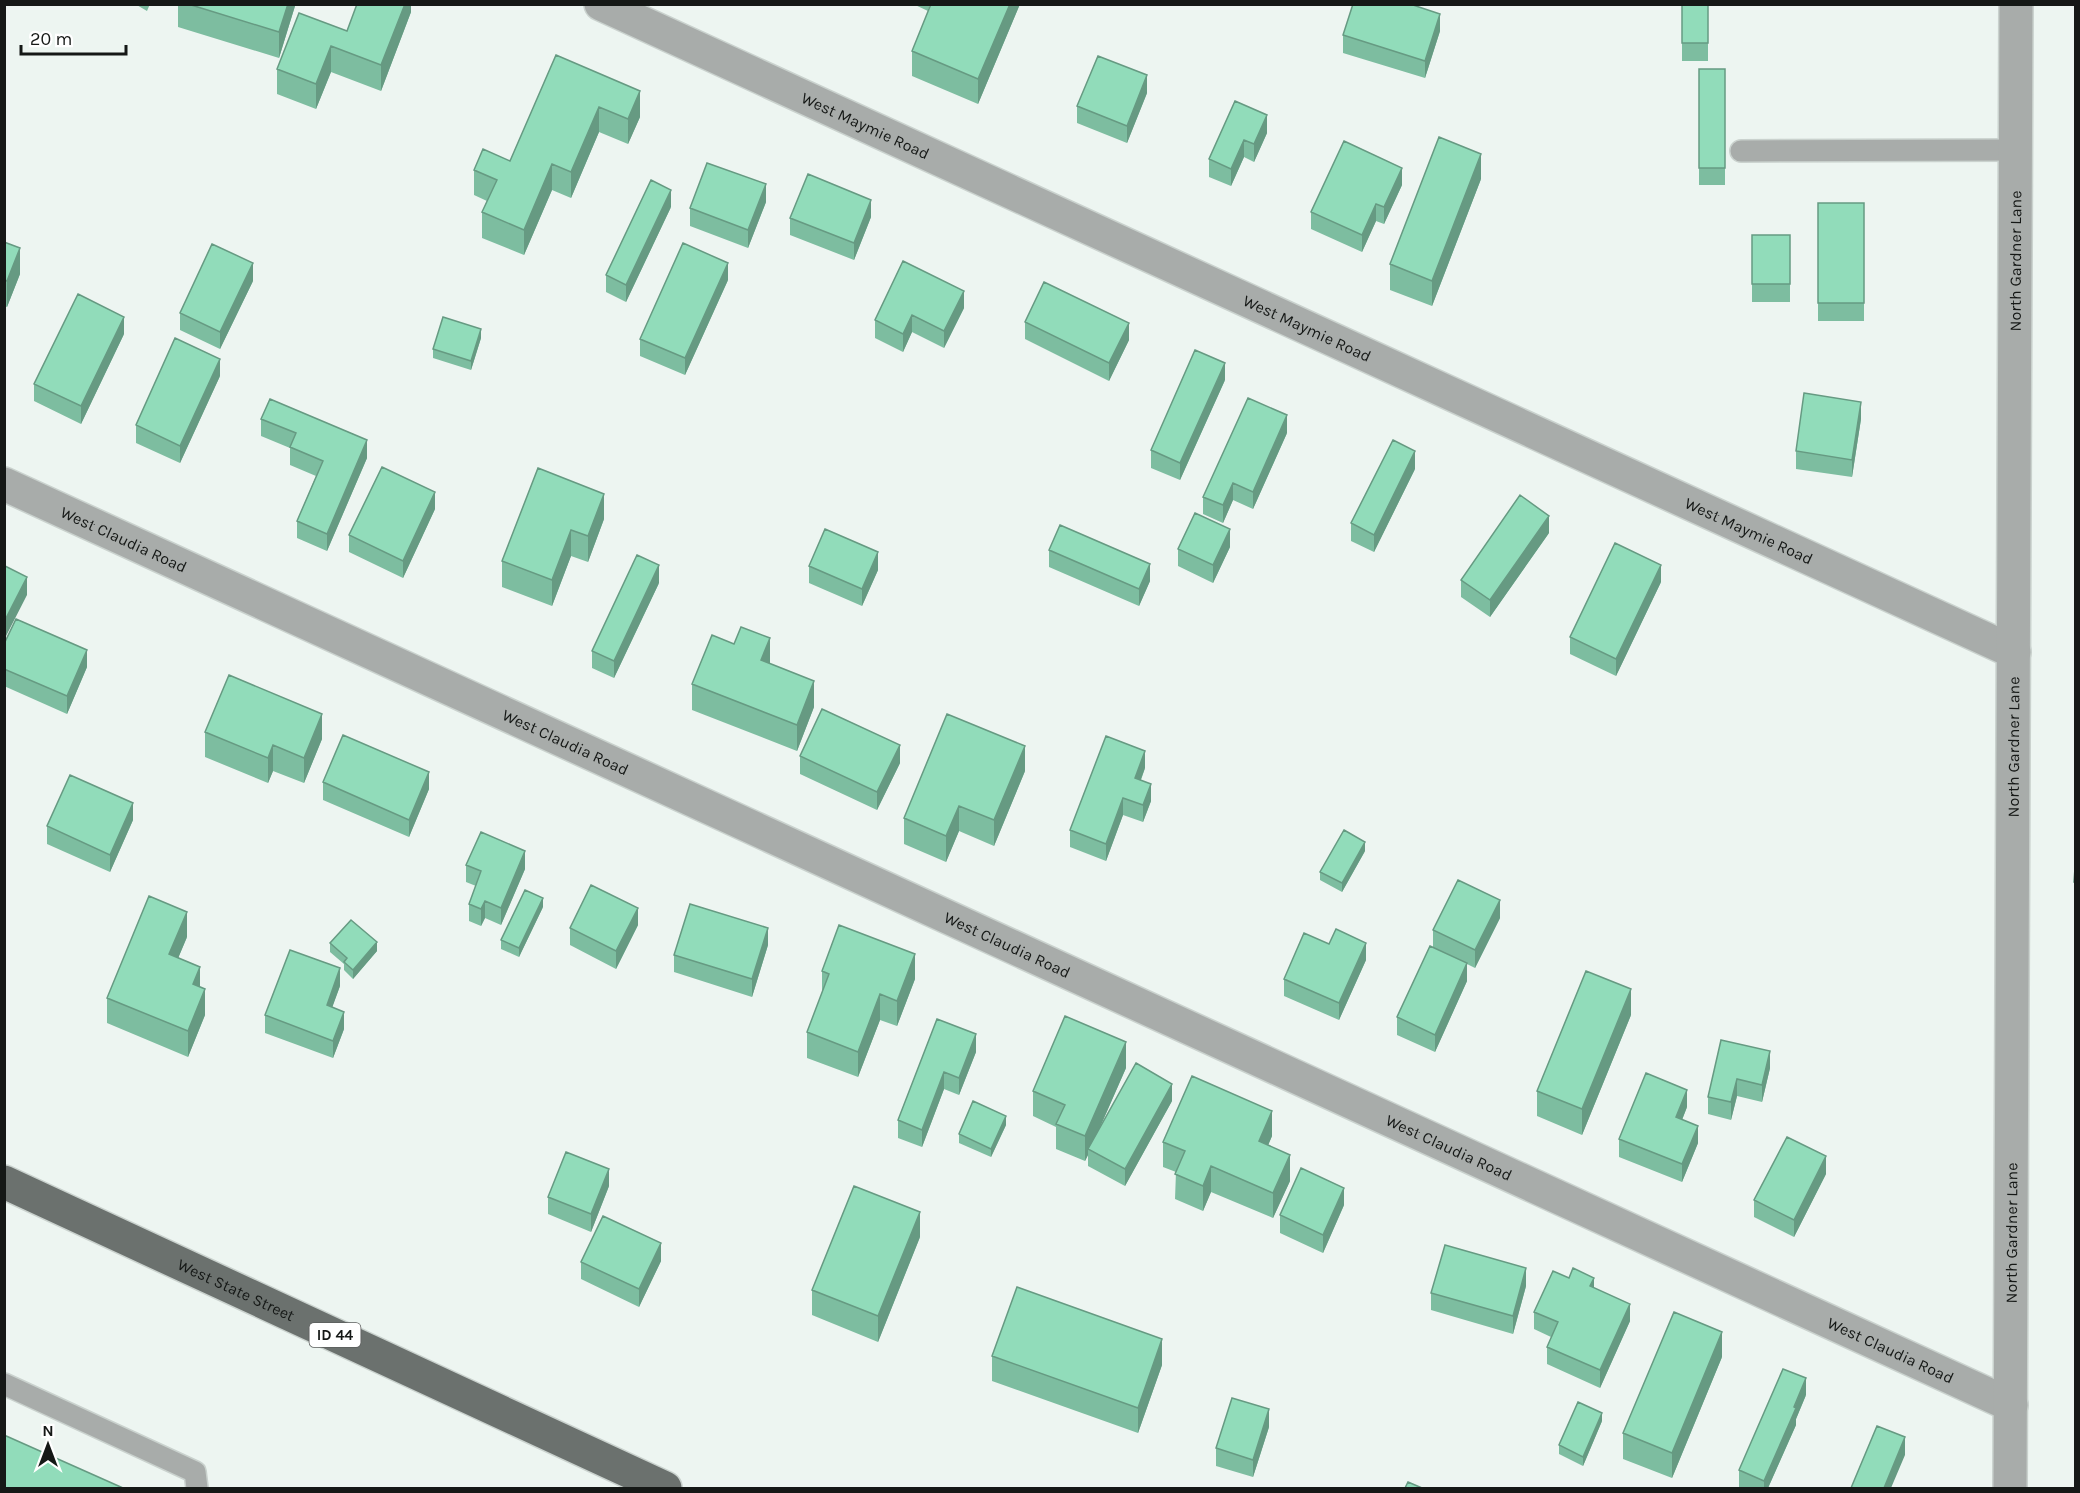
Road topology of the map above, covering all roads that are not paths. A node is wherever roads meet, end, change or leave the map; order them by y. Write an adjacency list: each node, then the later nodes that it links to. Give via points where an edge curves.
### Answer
1 (601, 4): 6 (street, West Maymie Road)
2 (2016, 4): 3 (street, North Gardner Lane)
3 (2016, 150): 4 (lane); 6 (street, North Gardner Lane)
4 (1740, 151)
5 (4, 484): 9 (street, West Claudia Road)
6 (2014, 652): 9 (street, North Gardner Lane)
7 (4, 1182): 11 (main road, West State Street / ID 44)
8 (4, 1384): 10 (lane, via 195,1472)
9 (2011, 1405): 12 (street, North Gardner Lane)
10 (197, 1488)
11 (665, 1488)
12 (2010, 1488)

